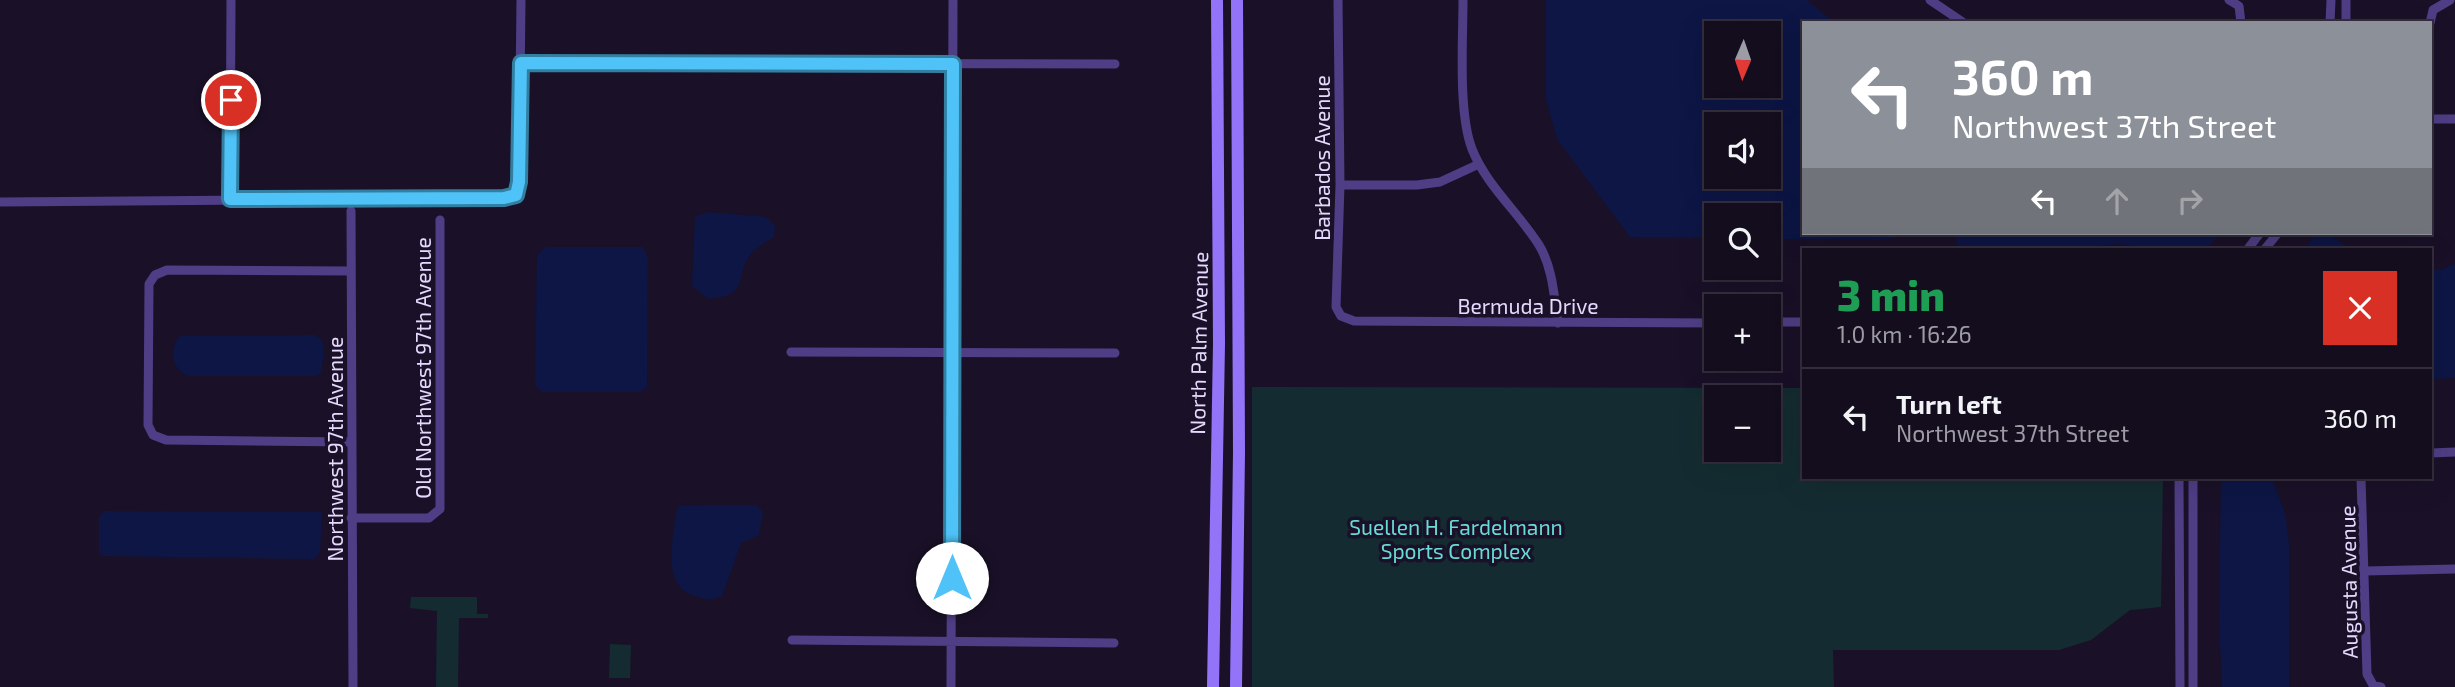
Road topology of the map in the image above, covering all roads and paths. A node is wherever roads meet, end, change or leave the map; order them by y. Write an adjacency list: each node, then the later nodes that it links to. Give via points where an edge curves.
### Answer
1 (231, 0): 27 (street)
2 (521, 0): 18 (street)
3 (953, 0): 19 (street)
4 (1217, 0): 24 (main road, North Palm Avenue)
5 (1237, 0): 23 (main road, North Palm Avenue)
6 (1338, 0): 26 (street, Barbados Avenue)
7 (1463, 0): 25 (street, via 1465,104 1471,147)
8 (1930, 0): 13 (street)
9 (2229, 0): 14 (street, via 2239,6)
10 (2331, 0): 15 (street)
11 (2346, 0): 16 (street)
12 (2450, 0): 17 (street, via 2433,10)
13 (1961, 21)
14 (2241, 21)
15 (2330, 21)
16 (2346, 21)
17 (2430, 21)
18 (521, 63): 19 (street); 27 (street, via 516,195)
19 (953, 64): 20 (street); 38 (street)
20 (1115, 64)
21 (2432, 118): 22 (street)
22 (2455, 119)
23 (1237, 161): 24 (main road); 56 (main road, North Palm Avenue)
24 (1217, 162): 55 (main road, North Palm Avenue)
25 (1479, 164): 26 (street, via 1440,182); 34 (street, via 1540,247 1552,279)
26 (1340, 185): 32 (street, Barbados Avenue, via 1336,307)
27 (230, 199): 28 (street)
28 (0, 202)
29 (351, 211): 31 (street, Northwest 97th Avenue)
30 (440, 220): 46 (street, Old Northwest 97th Avenue, via 439,509 429,518)
31 (351, 271): 40 (street, Northwest 97th Avenue); 40 (street, via 167,270 155,275 149,284 148,425 153,435 166,440)
32 (1341, 316): 34 (street, Bermuda Drive, via 1354,321)
33 (1802, 322): 36 (street)
34 (1558, 323): 35 (street, Bermuda Drive)
35 (1704, 323)
36 (1781, 323)
37 (791, 352): 38 (street)
38 (953, 353): 39 (street); 50 (street)
39 (1115, 353)
40 (350, 442): 46 (street, Northwest 97th Avenue)
41 (2455, 452): 42 (street)
42 (2432, 453)
43 (2179, 479): 57 (street)
44 (2193, 479): 58 (street)
45 (2361, 479): 48 (street, Augusta Avenue)
46 (351, 518): 53 (street, Northwest 97th Avenue)
47 (2455, 569): 48 (street)
48 (2365, 571): 52 (street, Augusta Avenue, via 2367,674)
49 (792, 639): 50 (street)
50 (951, 641): 51 (street); 54 (street)
51 (1114, 643)
52 (2377, 686)
53 (353, 687)
54 (951, 687)
55 (1213, 687)
56 (1236, 687)
57 (2180, 687)
58 (2193, 687)

